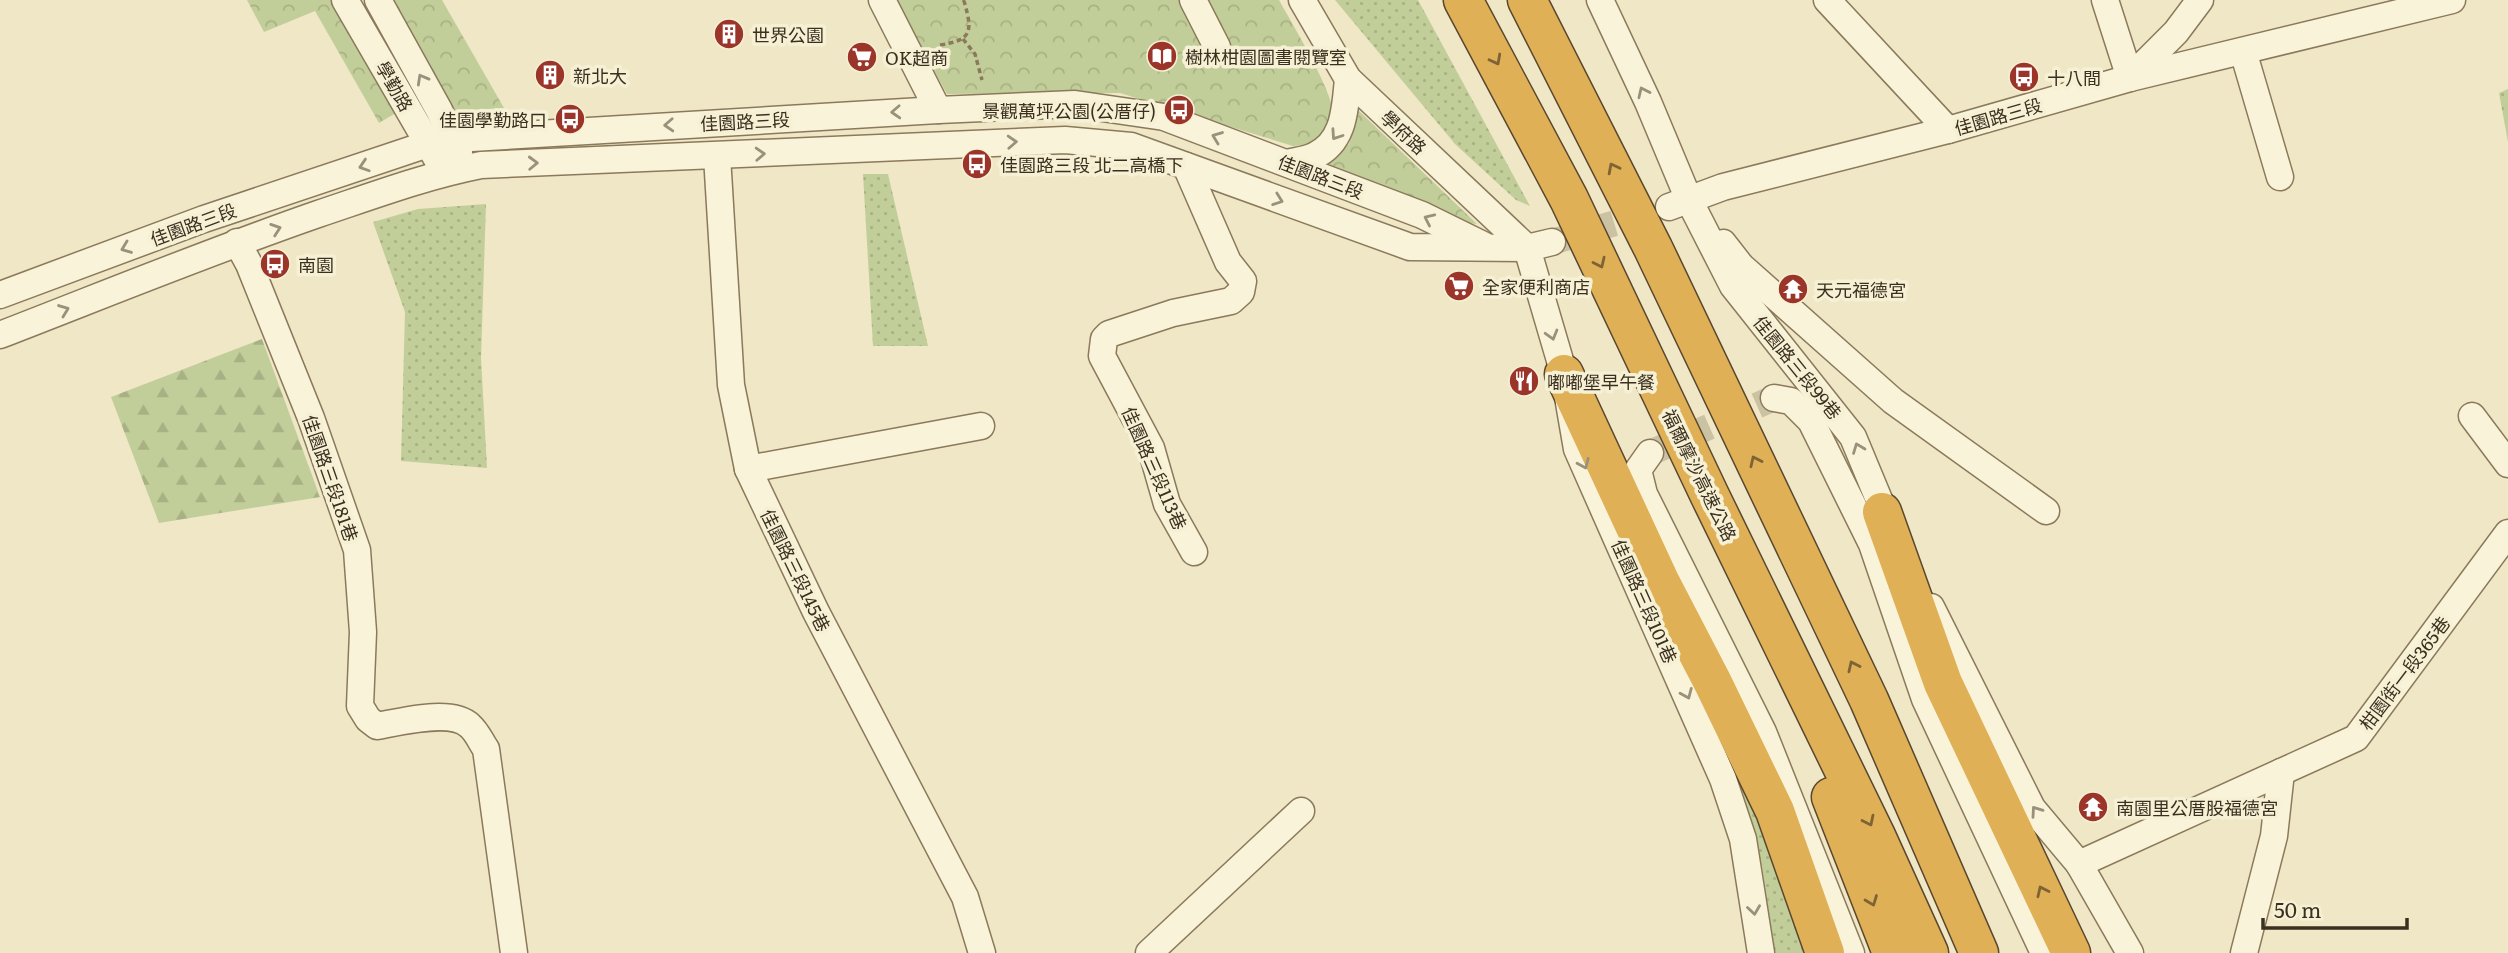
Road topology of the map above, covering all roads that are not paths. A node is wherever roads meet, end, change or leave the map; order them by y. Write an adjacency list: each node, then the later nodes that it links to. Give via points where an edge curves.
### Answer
1 (345, 0): 20 (street, 學勤路)
2 (377, 0): 19 (street, 學勤路, one-way to 2)
3 (882, 0): 17 (street)
4 (1193, 0): 13 (street)
5 (1302, 0): 16 (street, 學府路)
6 (1464, 0): 39 (highway, 福爾摩沙高速公路, one-way to 39, via 1569,198)
7 (1527, 0): 44 (highway, one-way to 7, via 1659,260)
8 (1600, 0): 26 (street, one-way to 8, via 1648,102)
9 (1827, 0): 18 (street)
10 (2105, 0): 15 (street)
11 (2200, 0): 15 (street, via 2176,32)
12 (2452, 0): 14 (street, 佳園路三段)
13 (1217, 47)
14 (2243, 51): 15 (street, 佳園路三段); 25 (street)
15 (2130, 78): 18 (street, 佳園路三段)
16 (1348, 79): 22 (street, one-way to 22, via 1344,122 1330,145 1314,156); 28 (street, 學府路)
17 (938, 110): 19 (street, 佳園路三段, one-way to 19); 22 (street, 佳園路三段, one-way to 17, via 1164,117 1074,104)
18 (1948, 130): 26 (street, 佳園路三段, via 1723,187)
19 (454, 139): 20 (street, 佳園路三段); 24 (street, 學勤路)
20 (428, 144): 24 (street, 學勤路); 30 (street, 佳園路三段, one-way to 30, via 204,219)
21 (717, 156): 23 (street, 佳園路三段, one-way to 23, via 1065,139 1131,146); 24 (street, 佳園路三段, one-way to 21, via 481,165); 38 (street, 佳園路三段145巷, via 731,385)
22 (1287, 163): 29 (street, 佳園路三段, one-way to 22, via 1422,215)
23 (1186, 166): 29 (street, 佳園路三段, one-way to 29, via 1409,247); 43 (street, 佳園路三段113巷, via 1228,262 1243,281 1241,292 1231,301 1172,313 1109,334 1102,356 1151,448 1167,504)
24 (455, 170): 27 (street, 佳園路三段, one-way to 24)
25 (2280, 177)
26 (1679, 204): 40 (street, 佳園路三段99巷, via 1741,266 1893,401); 41 (street, 佳園路三段99巷, one-way to 26, via 1853,437 1733,286)
27 (237, 242): 31 (street, 佳園路三段, one-way to 27); 48 (street, 佳園路三段181巷, via 311,418 357,550 363,632 360,706 377,726 445,717 460,720 471,726 486,749)
28 (1540, 245): 29 (street, 佳園路三段); 32 (street, 佳園路三段101巷, one-way to 32)
29 (1491, 248)
30 (0, 295)
31 (0, 335)
32 (1564, 374): 51 (street, 佳園路三段101巷, one-way to 51, via 1577,449 1723,779 1743,838); 52 (highway, via 1660,581 1775,811)
33 (1774, 398): 58 (street, via 1791,401 1811,421 1872,544 1925,699)
34 (2472, 416): 37 (street)
35 (981, 426): 38 (street)
36 (1650, 453): 53 (street, via 1638,470 1644,494 1763,732)
37 (2508, 464)
38 (748, 469): 49 (street, 佳園路三段145巷, via 816,612 965,897)
39 (1710, 496): 54 (highway, one-way to 54); 55 (highway, 福爾摩沙高速公路, one-way to 55)
40 (2046, 511)
41 (1882, 512): 47 (street, 佳園路三段99巷, one-way to 41, via 2032,808); 59 (highway, one-way to 41, via 1943,683)
42 (2508, 533): 45 (street, 柑園街一段365巷, via 2356,738)
43 (1194, 552)
44 (1869, 700): 56 (highway); 57 (highway)
45 (2281, 772): 47 (street, 柑園街一段365巷); 61 (street, via 2274,836)
46 (1301, 811): 50 (street)
47 (2078, 864): 60 (street, 佳園路三段99巷)
48 (514, 953)
49 (982, 953)
50 (1149, 953)
51 (1760, 953)
52 (1825, 953)
53 (1851, 953)
54 (1892, 953)
55 (1929, 953)
56 (1979, 953)
57 (1990, 953)
58 (2044, 953)
59 (2071, 953)
60 (2130, 953)
61 (2244, 953)

